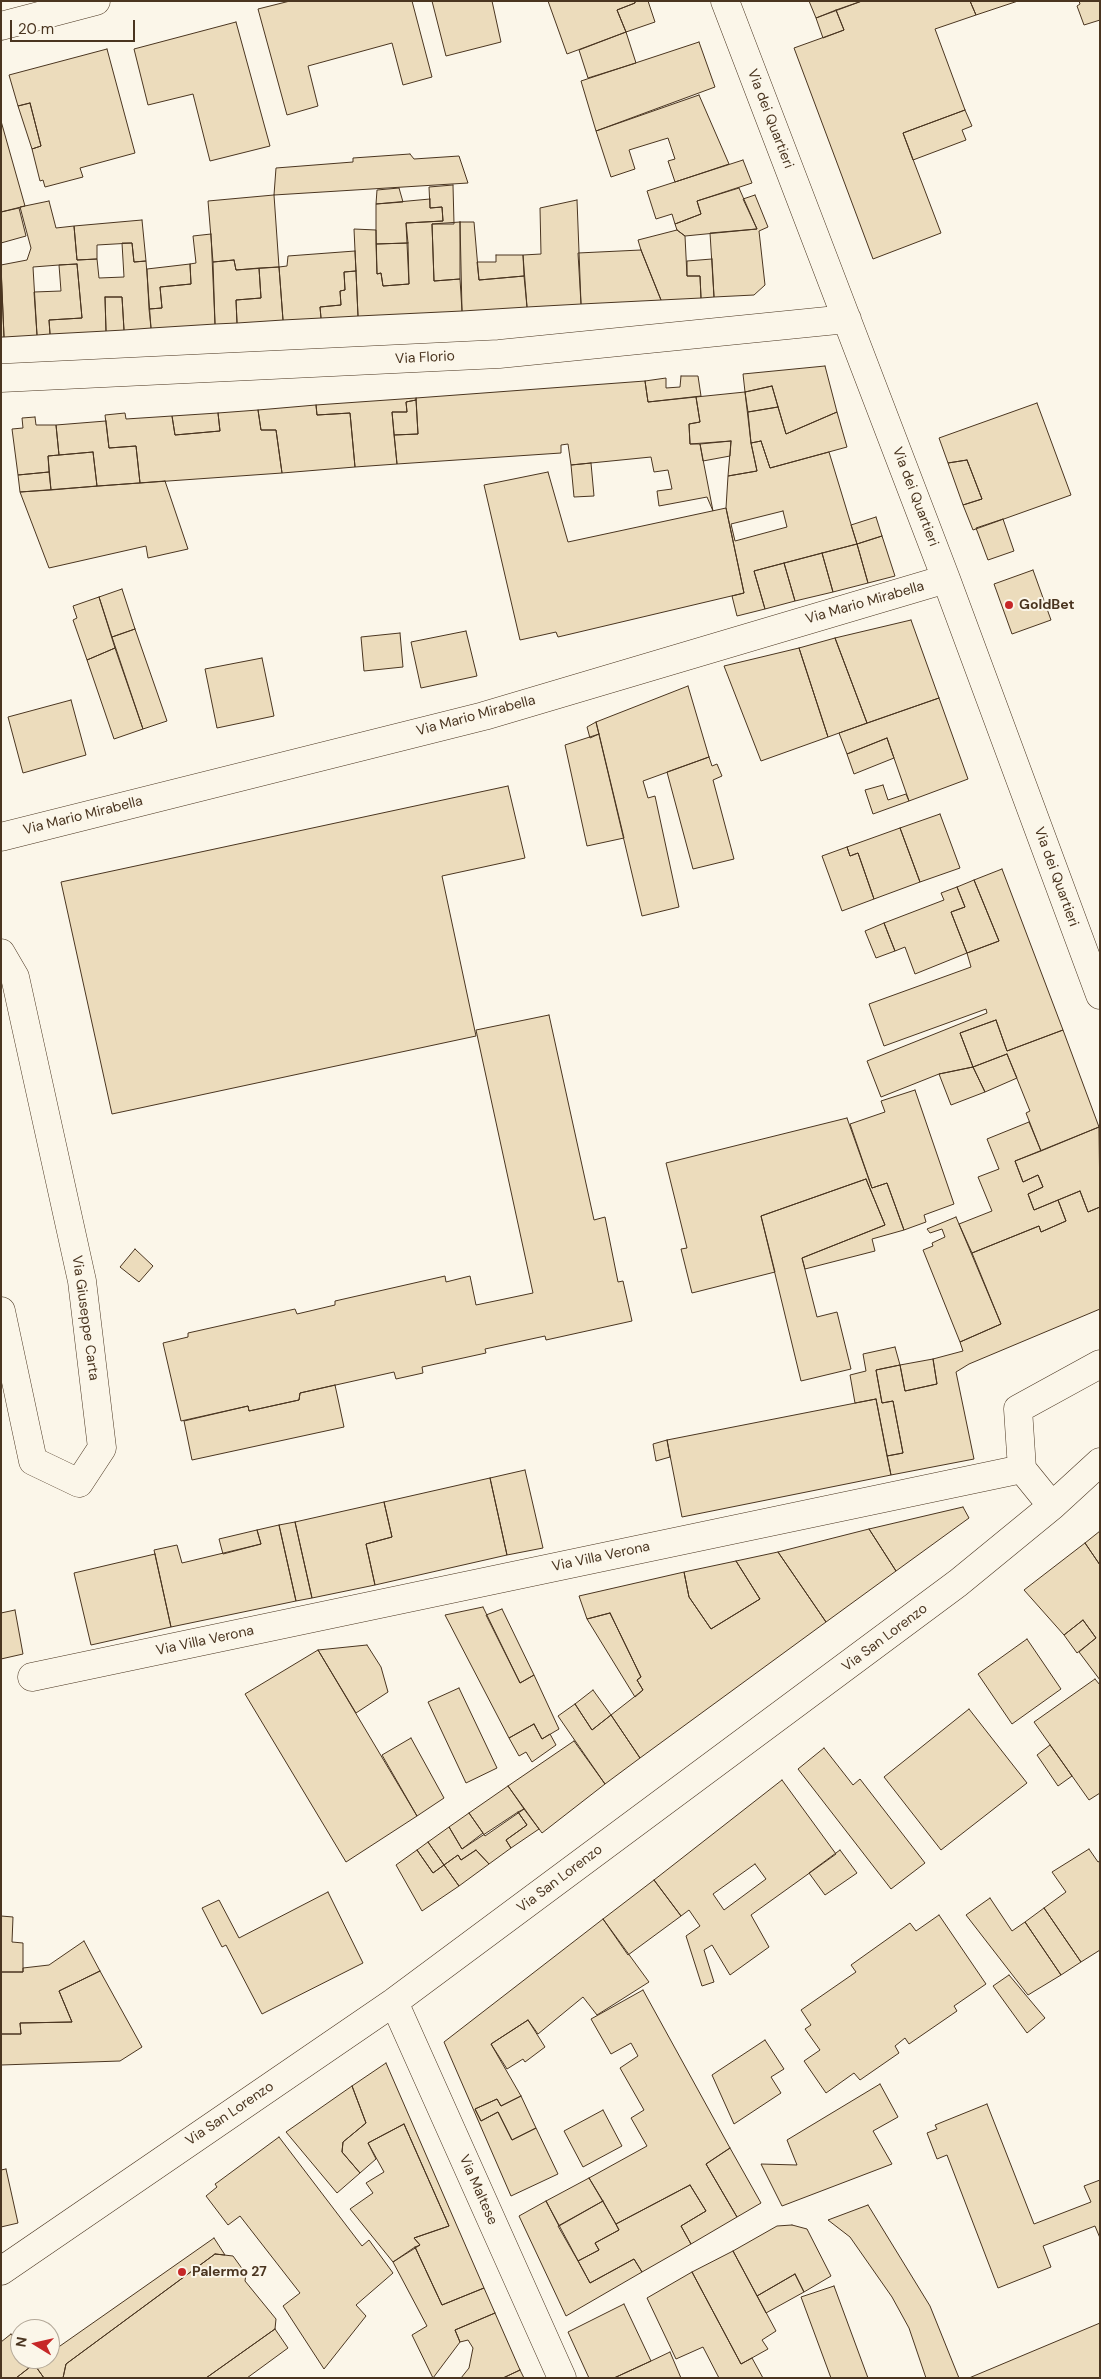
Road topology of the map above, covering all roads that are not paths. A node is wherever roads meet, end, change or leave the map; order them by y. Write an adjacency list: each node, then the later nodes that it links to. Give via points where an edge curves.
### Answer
1 (725, 1): 4 (street, Via dei Quartieri)
2 (90, 2): 3 (street)
3 (1, 26)
4 (847, 319): 5 (street, Via Florio, via 499,354); 6 (street, Via dei Quartieri)
5 (1, 378)
6 (946, 580): 7 (street, Via Mario Mirabella, via 484,716); 9 (street, Via dei Quartieri)
7 (1, 837)
8 (1, 953): 10 (street, Via Giuseppe Carta, via 15,977 82,1281 102,1448 79,1482 33,1461)
9 (1100, 996)
10 (1, 1311)
11 (1100, 1364): 13 (street, via 1018,1410)
12 (1100, 1462): 14 (street, Via San Lorenzo)
13 (1022, 1469): 14 (street); 15 (street, Via Villa Verona)
14 (1052, 1506): 16 (street, Via San Lorenzo, via 951,1588)
15 (32, 1677)
16 (394, 2002): 17 (street, Via San Lorenzo); 18 (street, Via Maltese)
17 (1, 2270)
18 (562, 2378)

